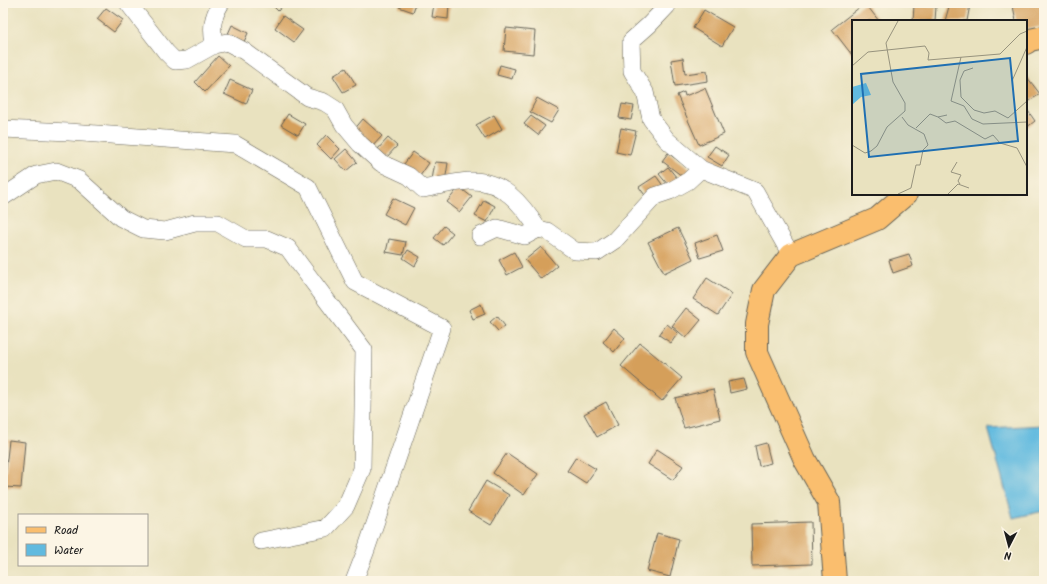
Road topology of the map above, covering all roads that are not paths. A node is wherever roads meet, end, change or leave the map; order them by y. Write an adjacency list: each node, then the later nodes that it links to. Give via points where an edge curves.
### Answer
1 (128, 3): 6 (street, via 175,61 187,60)
2 (221, 3): 6 (street, via 214,14 211,30)
3 (668, 3): 8 (street, via 631,41 632,72 645,92 651,120 667,140)
4 (1044, 37): 5 (main road)
5 (1027, 42)
6 (214, 45): 11 (street, via 227,42 244,51 307,97 324,102 335,109 360,144 381,163 409,176 423,189 470,181 490,183 512,196 525,209)
7 (3, 129): 15 (street, via 235,144 308,186 356,282 442,328)
8 (701, 169): 11 (street, via 688,181 655,196 615,240 597,252 575,251 547,231); 13 (street, via 755,191)
9 (905, 195): 13 (main road, via 877,219)
10 (3, 197): 14 (street, via 36,175 56,171 79,180 121,218 142,229 165,231 195,223 218,223 246,239 267,239 288,248 364,350 362,469 346,506 326,528)
11 (538, 229): 12 (street, via 525,236 497,228)
12 (480, 236)
13 (791, 255): 16 (main road, via 764,290 757,324 757,352 805,460 829,502)
14 (261, 541)
15 (354, 581)
16 (835, 581)

